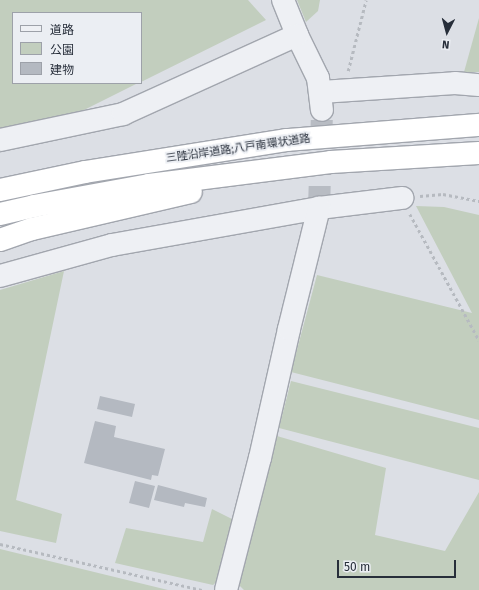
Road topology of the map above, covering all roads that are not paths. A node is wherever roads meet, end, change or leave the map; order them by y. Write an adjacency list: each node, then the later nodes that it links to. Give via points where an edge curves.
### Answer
1 (283, 0): 2 (street)
2 (297, 35): 3 (street, via 318,78 321,101 344,89 455,83); 5 (street, via 123,114)
3 (479, 85)
4 (479, 126): 8 (highway, 三陸沿岸道路;八戸南環状道路, via 287,140 85,172)
5 (0, 140)
6 (479, 153): 7 (highway)
7 (331, 162): 11 (highway, via 149,185); 12 (highway, via 32,229)
8 (0, 190)
9 (402, 198): 10 (street)
10 (319, 208): 13 (street, via 112,245); 14 (street)
11 (0, 214)
12 (0, 240)
13 (0, 276)
14 (226, 590)

